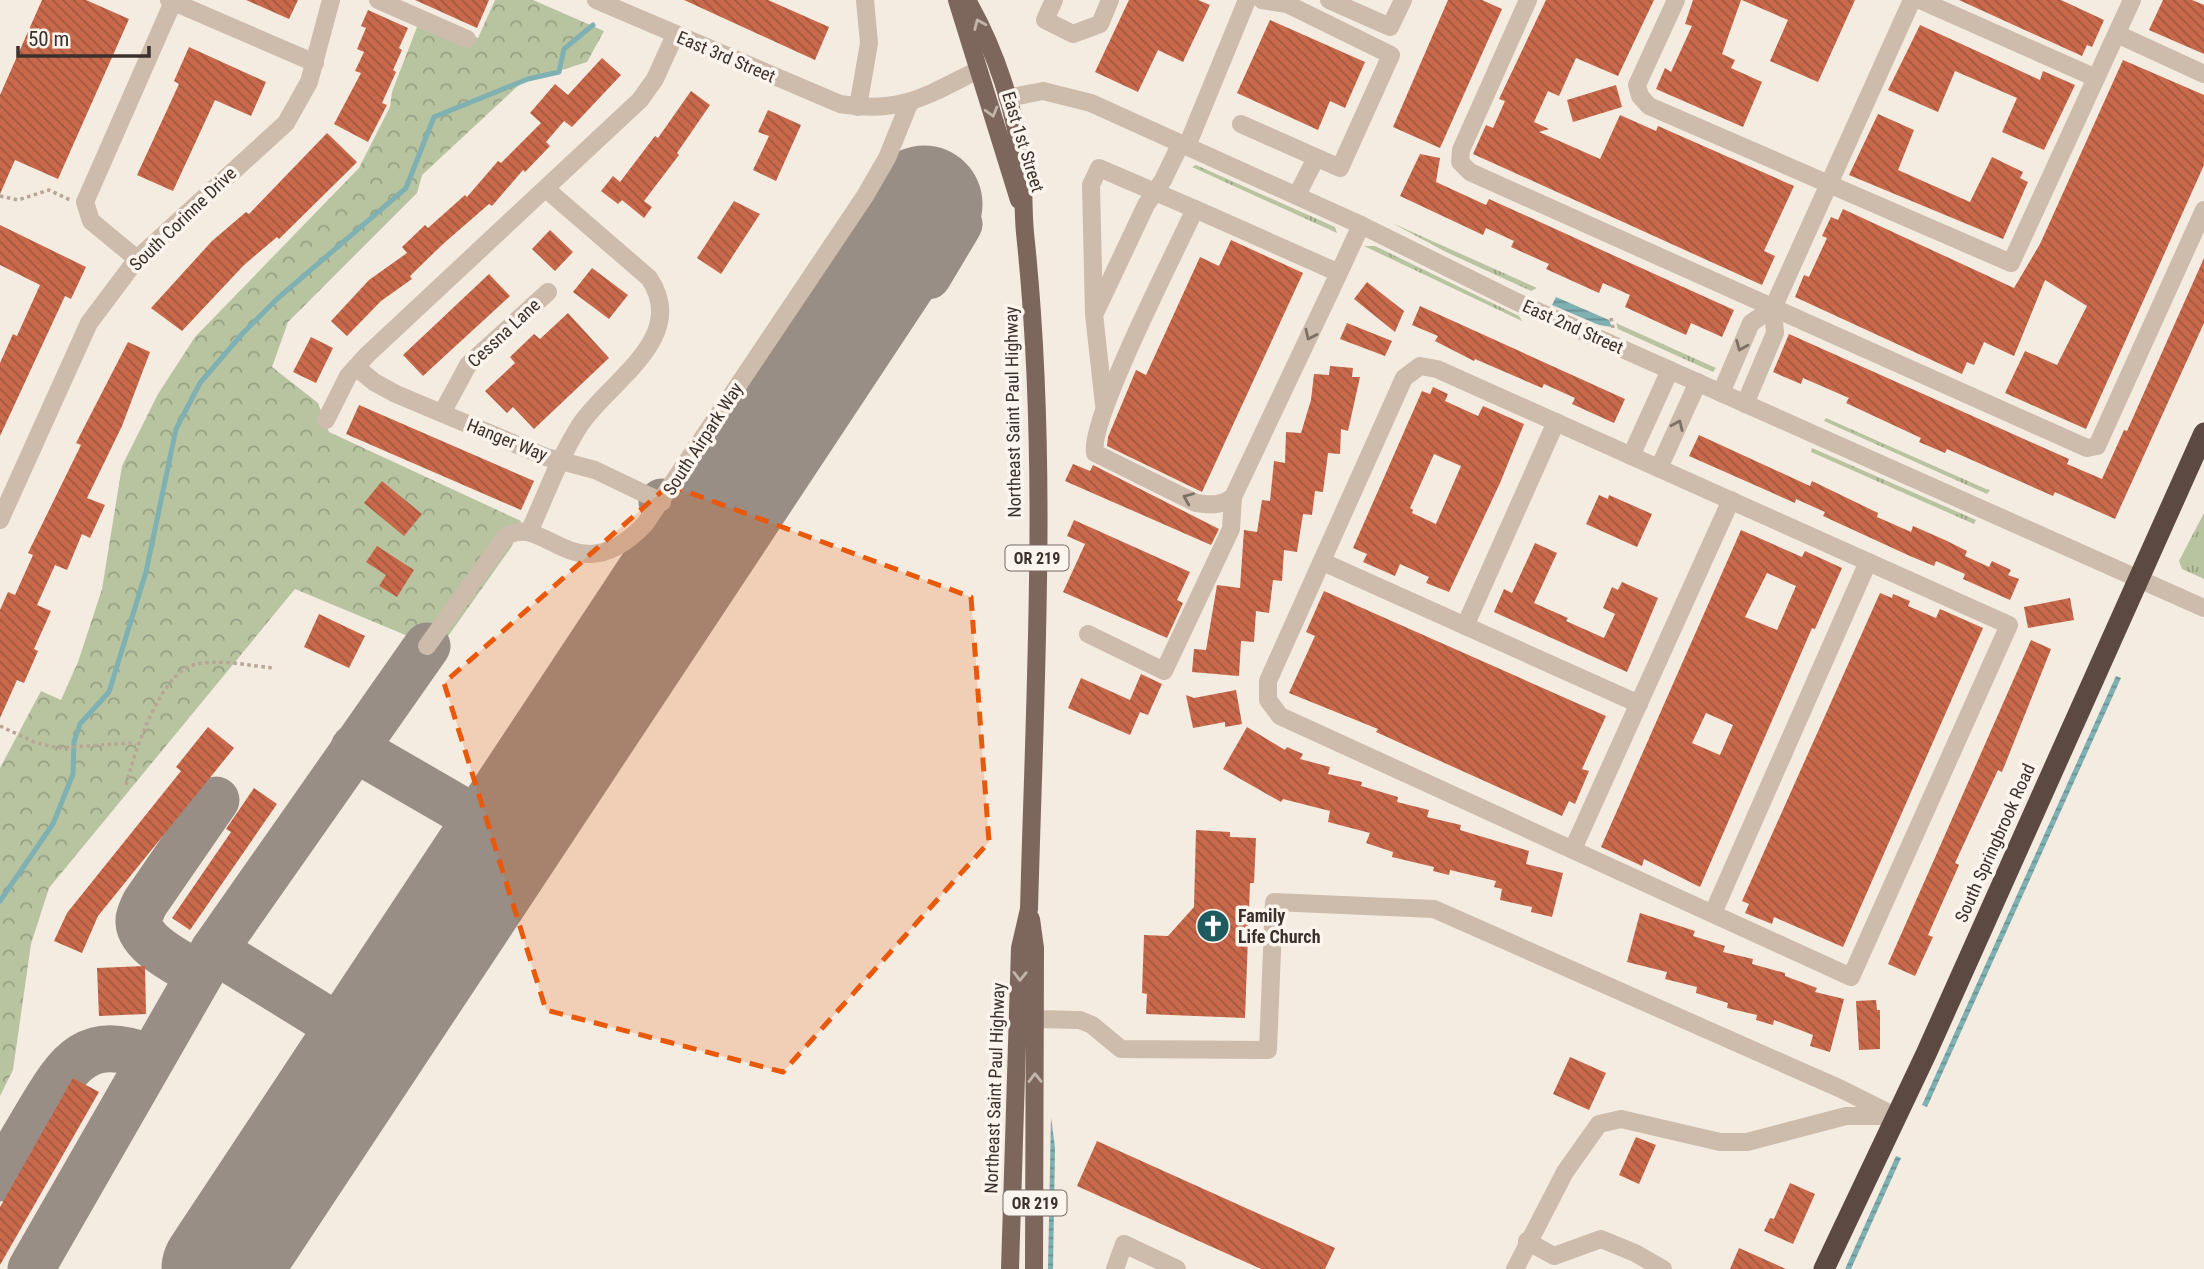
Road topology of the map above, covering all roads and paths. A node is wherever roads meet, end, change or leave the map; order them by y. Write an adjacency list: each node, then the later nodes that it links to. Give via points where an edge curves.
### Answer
1 (331, 0): 22 (street, South Corinne Drive)
2 (378, 0): 21 (street)
3 (596, 0): 20 (street, East 3rd Street)
4 (865, 0): 28 (street, via 869,43)
5 (957, 0): 23 (main road, East 1st Street / OR 219)
6 (967, 0): 26 (main road, East 1st Street / OR 219, one-way to 6)
7 (1054, 0): 8 (street, via 1045,20 1073,34 1100,24)
8 (1110, 0)
9 (1247, 0): 30 (street)
10 (1262, 0): 31 (street, via 1287,5 1391,55 1340,168)
11 (1329, 0): 12 (street, via 1390,27)
12 (1402, 0)
13 (1528, 0): 45 (street, via 1461,150 1460,162 1470,172)
14 (1676, 0): 32 (street, via 1637,85 1640,96 1649,106)
15 (1912, 0): 32 (street)
16 (1920, 0): 25 (street)
17 (2132, 0): 19 (street)
18 (171, 1): 22 (street); 37 (street)
19 (2117, 34): 24 (street); 25 (street)
20 (675, 35): 28 (street, East 3rd Street, via 820,97); 33 (street, via 640,100)
21 (467, 39)
22 (315, 63): 42 (street, South Corinne Drive, via 302,99 286,123)
23 (978, 70): 27 (street); 38 (main road, East 1st Street / OR 219, one-way to 38)
24 (2204, 74)
25 (2096, 78): 32 (street, via 2011,263)
26 (1007, 98): 30 (street, East 2nd Street, via 1043,91 1068,95); 38 (main road, East 1st Street / OR 219, via 1022,170)
27 (909, 104): 28 (street); 62 (street, South Airpark Way, via 865,196)
28 (858, 107)
29 (1241, 124): 31 (street)
30 (1184, 145): 34 (street); 35 (street, East 2nd Street)
31 (1316, 158): 35 (street)
32 (1829, 184): 45 (street)
33 (547, 189): 47 (street); 58 (street, via 649,278 660,294 660,317 643,356 593,407)
34 (1155, 192): 39 (street); 46 (street); 46 (street, via 1099,168 1091,185)
35 (1297, 195): 41 (street, East 2nd Street)
36 (0, 196): 37 (path, via 18,200 48,190)
37 (85, 202): 42 (street, via 91,221)
38 (1022, 208): 78 (main road, Northeast Saint Paul Highway / OR 219, via 1035,357 1037,445)
39 (1195, 209): 43 (street); 52 (street)
40 (2204, 210): 45 (street, via 2093,449)
41 (1361, 225): 43 (street); 48 (street, East 2nd Street)
42 (137, 259): 63 (street, South Corinne Drive, via 89,323)
43 (1339, 273): 60 (street, one-way to 60)
44 (548, 292): 53 (street, Cessna Lane, via 468,365)
45 (1773, 308): 50 (street, one-way to 50, via 1751,323); 51 (street, via 1775,334)
46 (1094, 314): 52 (street)
47 (356, 367): 53 (street, Hanger Way, via 373,382); 54 (street)
48 (1670, 370): 49 (street, East 2nd Street); 57 (street)
49 (1698, 382): 50 (street, East 2nd Street); 59 (street, one-way to 49)
50 (1721, 393): 51 (street, East 2nd Street)
51 (1745, 404): 67 (street, East 2nd Street)
52 (1104, 405): 60 (street, one-way to 52, via 1212,505 1196,503 1099,457 1093,443)
53 (442, 413): 58 (street, Hanger Way)
54 (327, 420)
55 (1556, 422): 57 (street); 65 (street, via 1437,369 1420,366 1405,378); 69 (street)
56 (2204, 433): 67 (highway, South Springbrook Road)
57 (1631, 456): 59 (street)
58 (561, 460): 62 (street, Hanger Way, via 595,470); 64 (street)
59 (1659, 468): 61 (street)
60 (1233, 497): 70 (street, via 1231,529 1164,671)
61 (1731, 500): 66 (street); 73 (street)
62 (662, 502): 64 (street, South Airpark Way, via 628,542 605,554 578,554)
63 (0, 520)
64 (528, 532): 71 (street, via 514,531 505,537)
65 (1323, 562): 69 (street); 77 (street, via 1268,681 1268,700 1280,716)
66 (1868, 562): 79 (street); 79 (street, via 2009,625 1852,976)
67 (2139, 578): 68 (street, East 2nd Street); 81 (highway, South Springbrook Road)
68 (2204, 608)
69 (1465, 626): 73 (street)
70 (1088, 634)
71 (427, 646)
72 (274, 668): 75 (path, via 193,665 166,690)
73 (1639, 704): 77 (street)
74 (0, 726): 75 (path, via 58,748)
75 (136, 745): 76 (path)
76 (126, 785)
77 (1573, 849): 79 (street)
78 (1029, 909): 80 (main road, Northeast Saint Paul Highway / OR 219, via 1035,948); 83 (main road, Northeast Saint Paul Highway / OR 219, one-way to 83, via 1020,948)
79 (1713, 914)
80 (1034, 1019): 81 (street, via 1080,1020 1121,1049 1268,1050 1274,902 1434,909); 84 (main road, Northeast Saint Paul Highway / OR 219, one-way to 80)
81 (1895, 1116): 82 (street, via 1846,1116 1747,1142 1720,1142 1621,1119 1600,1124 1565,1172); 89 (highway, South Springbrook Road)
82 (1527, 1241): 87 (street); 88 (street, via 1554,1256 1601,1239)
83 (1010, 1269)
84 (1034, 1269)
85 (1115, 1269): 86 (street, via 1124,1244)
86 (1177, 1269)
87 (1514, 1269)
88 (1663, 1269)
89 (1824, 1269)

